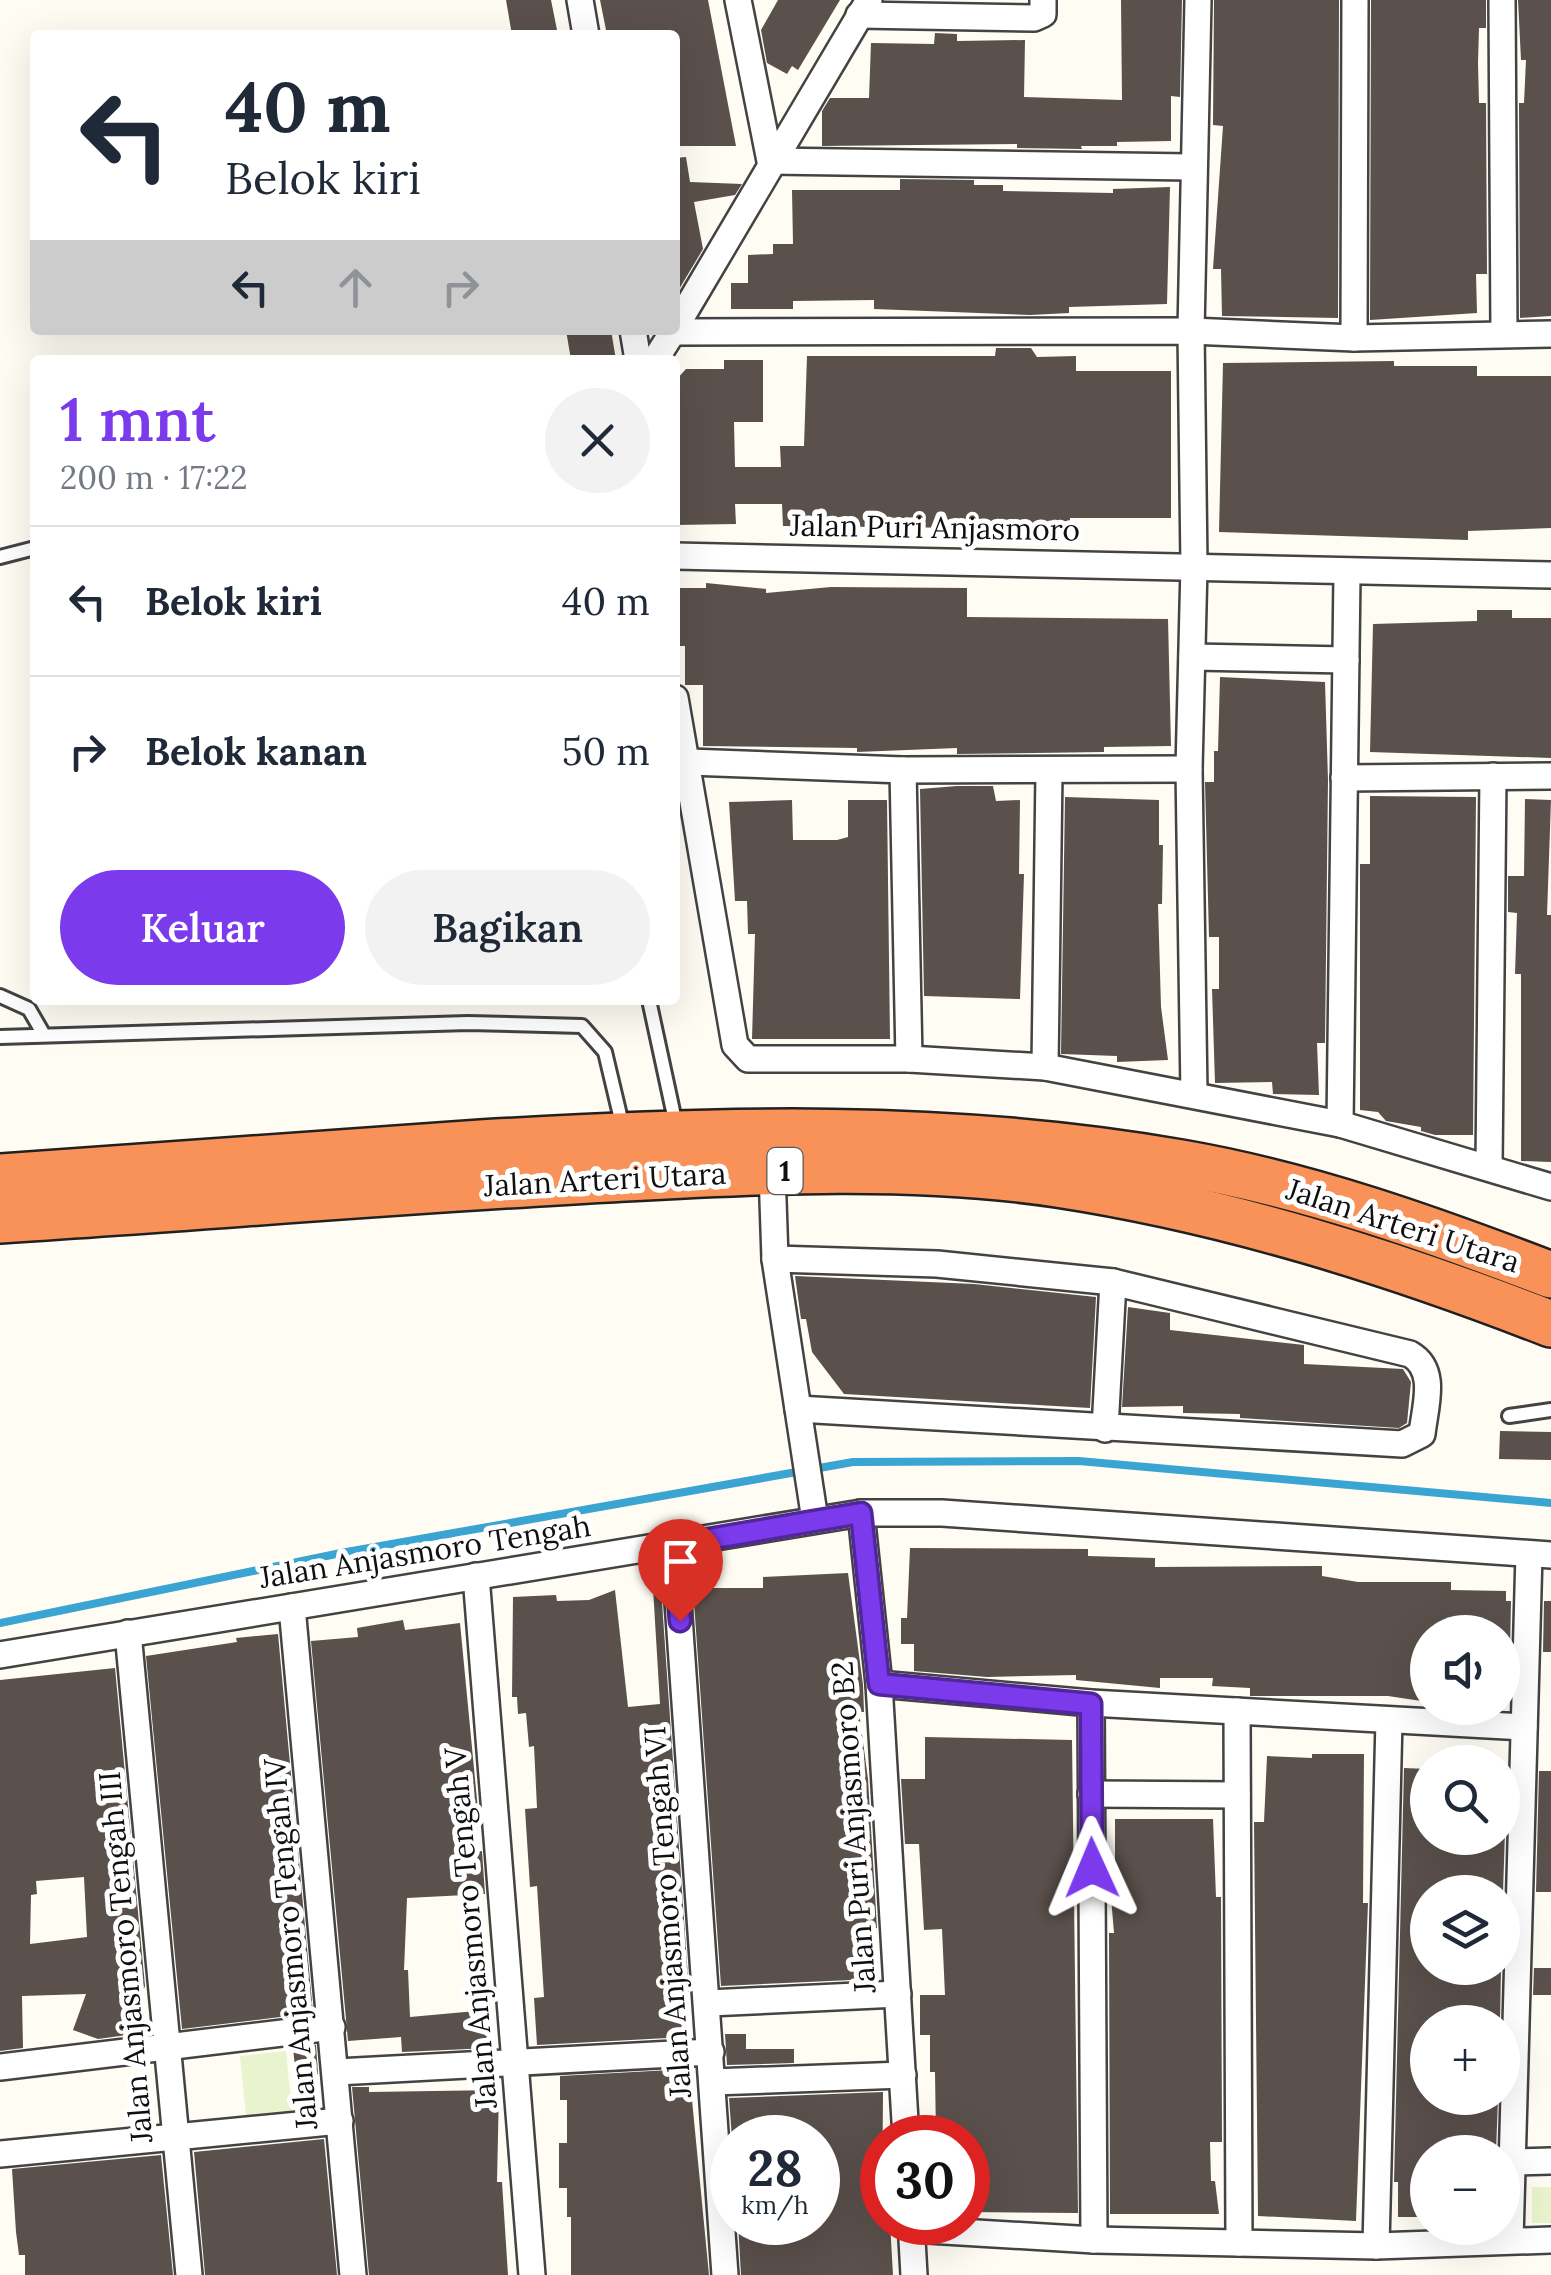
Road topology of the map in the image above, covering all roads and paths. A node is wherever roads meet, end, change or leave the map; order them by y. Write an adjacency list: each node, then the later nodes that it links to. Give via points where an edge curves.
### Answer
1 (580, 0): 8 (street)
2 (738, 0): 9 (street)
3 (1043, 0): 7 (street, via 1043,14 1034,18)
4 (1198, 0): 10 (street)
5 (1355, 0): 16 (street)
6 (1502, 0): 14 (street)
7 (864, 8): 9 (street)
8 (585, 30)
9 (770, 161): 10 (street); 11 (street)
10 (1192, 167): 13 (street)
11 (680, 319)
12 (680, 330): 13 (street)
13 (1190, 331): 16 (street); 20 (street)
14 (1504, 334): 15 (street); 16 (street)
15 (1551, 334)
16 (1354, 338)
17 (30, 549): 19 (lane)
18 (680, 556): 20 (street, Jalan Puri Anjasmoro)
19 (0, 557)
20 (1194, 566): 21 (street, Jalan Puri Anjasmoro); 23 (street)
21 (1347, 574): 22 (street, Jalan Puri Anjasmoro); 24 (street)
22 (1551, 575)
23 (1192, 657): 24 (street); 28 (street)
24 (1346, 660): 32 (street)
25 (680, 721): 26 (street)
26 (689, 762): 27 (street); 37 (street, via 736,1046 758,1061)
27 (903, 770): 29 (street); 37 (street)
28 (1189, 770): 29 (street); 39 (street)
29 (1049, 772): 38 (street)
30 (1493, 776): 31 (street); 32 (street); 43 (street)
31 (1551, 776)
32 (1344, 778): 40 (street)
33 (0, 996): 35 (lane, via 30,1009)
34 (650, 1005): 41 (lane)
35 (44, 1034): 36 (lane); 42 (lane, via 582,1026 605,1052)
36 (0, 1037)
37 (909, 1060): 38 (street)
38 (1045, 1067): 39 (street)
39 (1194, 1092): 40 (street)
40 (1340, 1124): 43 (street)
41 (678, 1134): 42 (highway, Jalan Arteri Utara / 1); 49 (highway, Jalan Arteri Utara / 1, via 980,1136 1182,1163 1405,1222)
42 (625, 1136): 45 (highway, Jalan Arteri Utara / 1)
43 (1489, 1166): 46 (street)
44 (772, 1170): 47 (highway, Jalan Arteri Utara / 1); 48 (street); 51 (highway, Jalan Arteri Utara / 1, via 1058,1184 1356,1254)
45 (0, 1177)
46 (1551, 1187)
47 (0, 1220)
48 (775, 1259): 50 (street, via 937,1264); 54 (street)
49 (1551, 1275)
50 (1113, 1282): 55 (street); 55 (street, via 1410,1354 1428,1372 1422,1434 1402,1444)
51 (1551, 1324)
52 (1551, 1410): 53 (lane)
53 (1509, 1416)
54 (800, 1419): 55 (street); 56 (street)
55 (1105, 1429)
56 (814, 1509): 57 (street, Jalan Anjasmoro Tengah); 58 (street, Jalan Anjasmoro Tengah)
57 (861, 1513): 59 (street, Jalan Anjasmoro Tengah, via 942,1513); 64 (street, Jalan Puri Anjasmoro B2)
58 (674, 1545): 60 (street, Jalan Anjasmoro Tengah); 72 (street, Jalan Anjasmoro Tengah VI)
59 (1540, 1555): 68 (street)
60 (476, 1576): 61 (street, Jalan Anjasmoro Tengah); 76 (street, Jalan Anjasmoro Tengah V)
61 (292, 1606): 62 (street, Jalan Anjasmoro Tengah); 73 (street, Jalan Anjasmoro Tengah IV)
62 (128, 1633): 63 (street, Jalan Anjasmoro Tengah); 74 (street, Jalan Anjasmoro Tengah III)
63 (0, 1655)
64 (879, 1684): 65 (street); 71 (street, Jalan Puri Anjasmoro B2)
65 (1091, 1704): 66 (street); 69 (street)
66 (1237, 1711): 67 (street); 70 (street)
67 (1389, 1720): 68 (street); 95 (street)
68 (1524, 1728): 84 (street)
69 (1091, 1794): 70 (street); 89 (street)
70 (1237, 1795): 92 (street)
71 (898, 1994): 72 (street); 79 (street, Jalan Puri Anjasmoro B2)
72 (709, 2003): 75 (street, Jalan Anjasmoro Tengah VI)
73 (332, 2028): 74 (street); 78 (street, Jalan Anjasmoro Tengah IV)
74 (166, 2050): 77 (street); 83 (street, Jalan Anjasmoro Tengah III)
75 (712, 2052): 76 (street); 80 (street, Jalan Anjasmoro Tengah VI)
76 (515, 2063): 78 (street); 98 (street, Jalan Anjasmoro Tengah V)
77 (0, 2067)
78 (336, 2072): 82 (street, Jalan Anjasmoro Tengah IV)
79 (904, 2075): 80 (street); 81 (street, Jalan Puri Anjasmoro B2)
80 (713, 2082): 99 (street, Jalan Anjasmoro Tengah VI)
81 (905, 2115)
82 (340, 2121): 83 (street); 97 (street, Jalan Anjasmoro Tengah IV)
83 (175, 2134): 85 (street); 96 (street, Jalan Anjasmoro Tengah III)
84 (1515, 2135)
85 (0, 2154)
86 (1520, 2162): 87 (street)
87 (1551, 2162)
88 (990, 2232): 89 (street)
89 (1094, 2240): 92 (street)
90 (1520, 2240): 91 (street)
91 (1551, 2240)
92 (1238, 2243): 95 (street)
93 (1410, 2244): 95 (street)
94 (912, 2245): 100 (street)
95 (1376, 2246)
96 (189, 2275)
97 (353, 2275)
98 (532, 2275)
99 (725, 2275)
100 (914, 2275)

